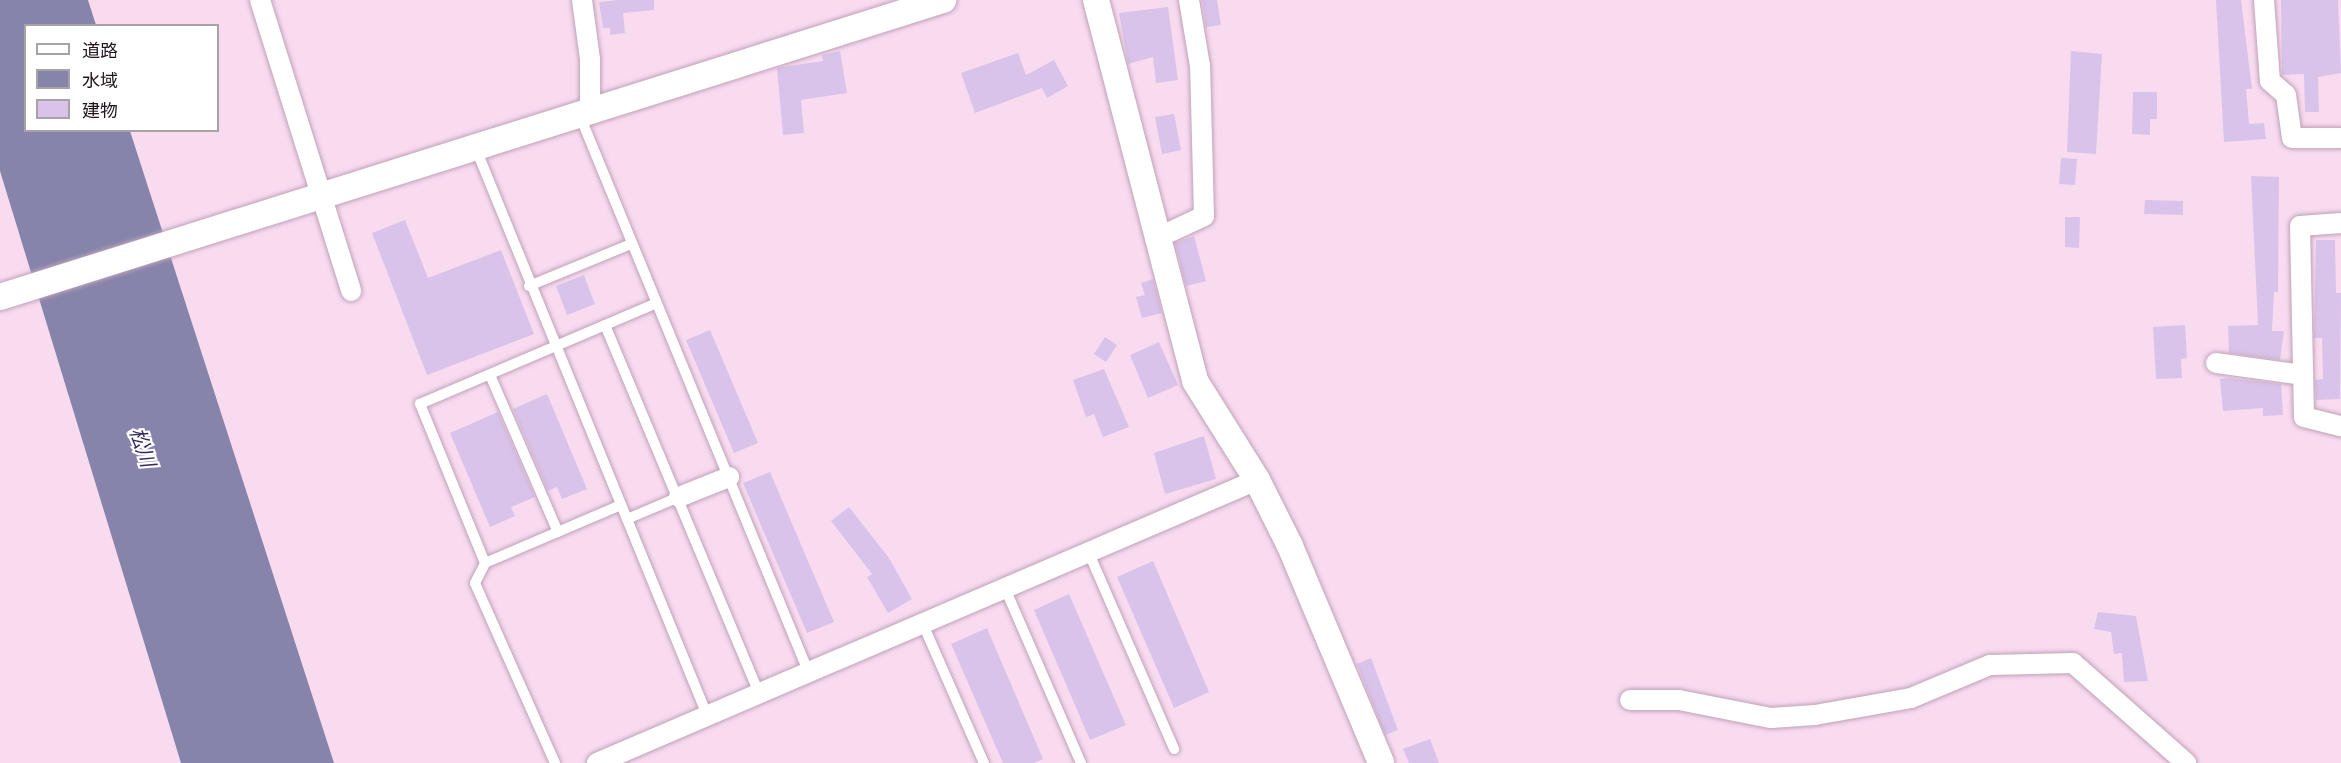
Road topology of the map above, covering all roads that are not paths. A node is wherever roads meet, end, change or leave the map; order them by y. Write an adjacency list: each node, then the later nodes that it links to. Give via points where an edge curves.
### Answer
1 (260, 0): 10 (street)
2 (582, 0): 7 (street, via 590,59)
3 (943, 0): 7 (street)
4 (1096, 0): 12 (street)
5 (1189, 0): 12 (street, via 1200,66 1204,216)
6 (2264, 0): 8 (street, via 2270,81 2286,95 2292,138)
7 (585, 115): 9 (street); 13 (lane)
8 (2341, 138)
9 (476, 149): 10 (street); 14 (lane)
10 (315, 198): 15 (street); 16 (street)
11 (2341, 224): 22 (street, via 2300,226)
12 (1155, 239): 25 (street, via 1195,381)
13 (631, 244): 14 (lane); 17 (lane)
14 (530, 286): 19 (lane)
15 (351, 291)
16 (0, 297)
17 (654, 304): 18 (lane); 24 (lane)
18 (604, 325): 19 (lane); 26 (lane)
19 (553, 347): 21 (lane); 27 (lane)
20 (2216, 363): 22 (street)
21 (490, 375): 29 (lane); 31 (lane, via 420,404)
22 (2303, 375): 23 (street, via 2304,417)
23 (2341, 426)
24 (729, 477): 26 (street); 34 (lane)
25 (1257, 480): 30 (street); 43 (street, via 1290,546)
26 (679, 497): 28 (lane); 35 (lane)
27 (621, 505): 28 (lane); 29 (lane)
28 (627, 519): 37 (lane)
29 (558, 532): 31 (lane)
30 (1088, 551): 32 (street); 38 (lane)
31 (485, 563): 39 (lane, via 476,583)
32 (1004, 586): 33 (street); 42 (lane)
33 (922, 622): 34 (street); 41 (lane)
34 (807, 671): 35 (street)
35 (759, 693): 37 (street)
36 (1630, 700): 44 (street, via 1679,700 1771,717 1815,715 1911,698 1990,665 2073,663)
37 (707, 716): 40 (street)
38 (1174, 750)
39 (555, 763)
40 (597, 763)
41 (984, 763)
42 (1081, 763)
43 (1381, 763)
44 (2186, 763)

